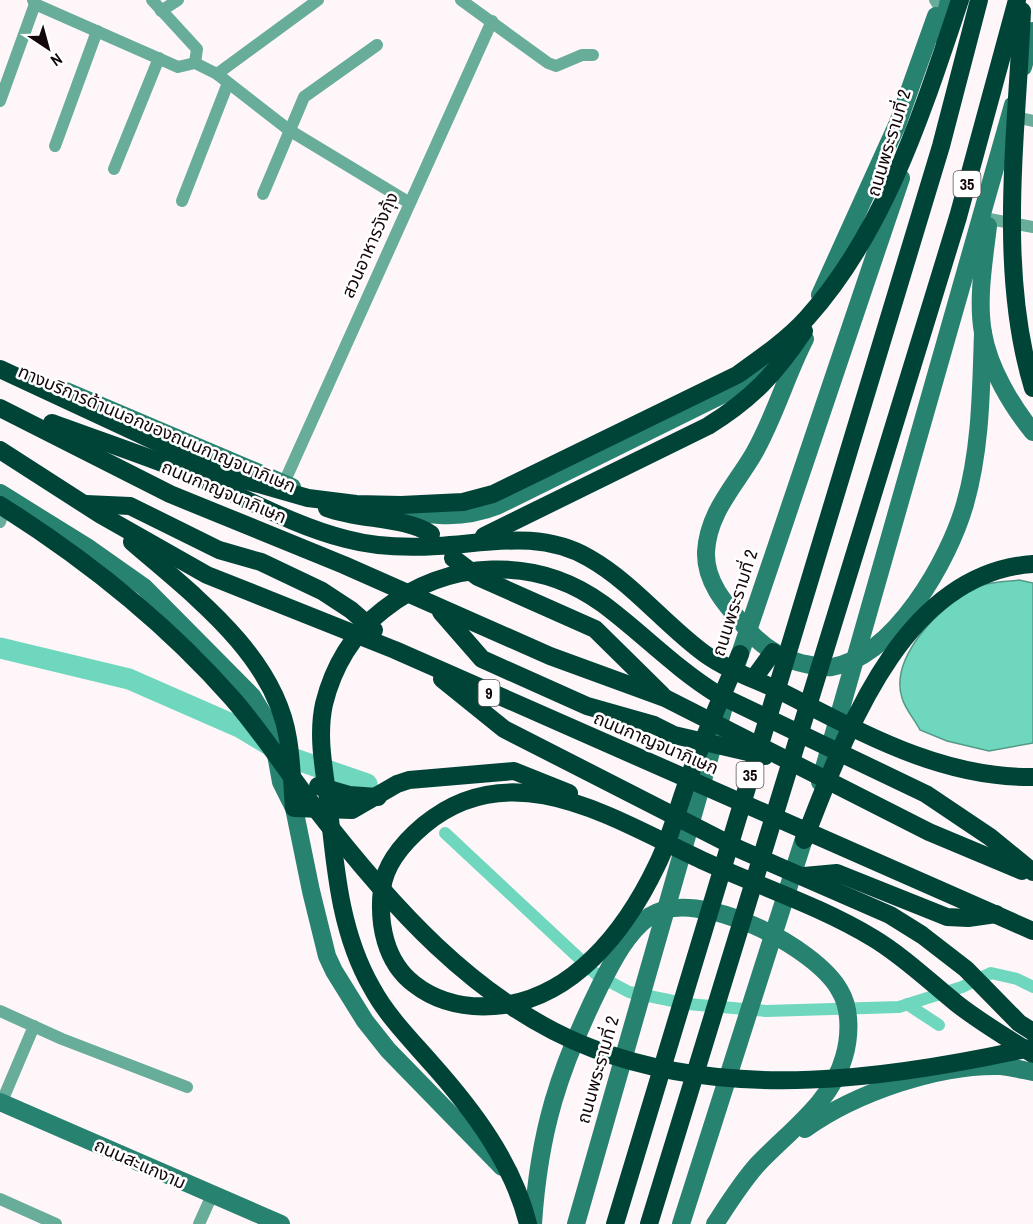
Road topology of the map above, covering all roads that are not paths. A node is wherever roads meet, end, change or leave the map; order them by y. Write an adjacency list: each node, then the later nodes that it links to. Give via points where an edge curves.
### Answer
1 (152, 0): 11 (street)
2 (178, 0): 11 (street)
3 (318, 0): 19 (street)
4 (461, 0): 12 (street)
5 (960, 0): 36 (highway, via 921,110 879,209 842,274 806,319 736,375 494,494 445,504 390,505 282,492 230,476)
6 (979, 0): 83 (highway, 35, via 940,146)
7 (1017, 0): 90 (highway, 35, via 973,165)
8 (1023, 0): 37 (highway, via 1013,260 1021,340)
9 (34, 2): 14 (street); 21 (street)
10 (941, 2): 31 (main road, ทางบริการด้านนอกของถนนกาญจนาภิเษก, via 897,125); 52 (main road, ถนนพระรามที่ 2 / 35, via 917,126)
11 (160, 11): 18 (street, via 197,49)
12 (492, 21): 16 (street, via 556,66); 30 (street, สวนอาหารวังกุ้ง)
13 (1033, 31): 22 (main road, 35)
14 (97, 32): 17 (street); 26 (street)
15 (377, 45): 24 (street, via 304,97)
16 (593, 55)
17 (159, 58): 18 (street, via 178,67); 27 (street)
18 (195, 63): 19 (street)
19 (217, 74): 20 (street)
20 (228, 83): 24 (street); 29 (street)
21 (0, 101)
22 (1010, 116): 23 (street); 25 (main road, 35)
23 (1033, 121)
24 (289, 130): 28 (street); 30 (street)
25 (1002, 144): 32 (main road); 64 (main road, 35)
26 (55, 146)
27 (114, 169)
28 (263, 194)
29 (182, 201)
30 (408, 202): 42 (street, สวนอาหารวังกุ้ง)
31 (862, 203): 34 (main road); 42 (main road, ทางบริการด้านนอกของถนนกาญจนาภิเษก, via 823,289 776,357 736,388 649,432 497,506 459,517 386,509)
32 (988, 219): 33 (street); 35 (main road)
33 (1033, 227)
34 (824, 300): 47 (highway, via 777,370 735,410 514,523); 51 (main road, via 753,454 720,503 706,552 709,576 720,597 755,638)
35 (982, 333): 40 (main road, via 1005,390); 51 (main road, via 980,409 972,474 953,537 925,590 890,633 853,660 831,667 816,666)
36 (0, 367): 42 (main road, ทางบริการด้านนอกของถนนกาญจนาภิเษก, via 11,368)
37 (1033, 388)
38 (0, 402): 47 (highway, via 346,539 386,546)
39 (0, 408): 49 (highway, ถนนกาญจนาภิเษก, via 170,494)
40 (1033, 432)
41 (0, 450): 44 (highway, ถนนกาญจนาภิเษก / 9)
42 (286, 486): 47 (highway, via 315,504 348,516 414,525)
43 (3, 498): 46 (street); 58 (main road, via 90,549 144,587 252,696 266,719); 74 (highway, via 180,644 234,701 319,813 416,924 482,984 552,1030 592,1048 649,1065 743,1078 884,1073)
44 (83, 503): 45 (highway, ถนนกาญจนาภิเษก / 9); 50 (highway, ถนนกาญจนาภิเษก / 9, via 130,506 219,550 261,562 312,586 351,610)
45 (101, 515): 50 (highway, ถนนกาญจนาภิเษก / 9, via 207,575); 58 (highway, via 236,639 263,676 281,712 288,739)
46 (0, 522)
47 (448, 545): 54 (highway, via 491,539 532,541 588,557 707,656); 55 (highway, via 478,577 595,629)
48 (1033, 564): 64 (highway, via 997,569 969,582 927,614 909,634 856,714)
49 (436, 606): 55 (highway, ถนนกาญจนาภิเษก, via 550,656); 57 (highway, ถนนกาญจนาภิเษก, via 482,659 587,706 675,735)
50 (395, 650): 53 (highway, ถนนกาญจนาภิเษก / 9)
51 (773, 652): 54 (highway)
52 (740, 654): 63 (highway, via 658,863 626,918 588,963 561,984 506,1005 462,1006 428,995 404,976 389,952 380,905 383,881 393,859 412,835 439,813 469,798 508,791 550,796); 89 (main road, ถนนพระรามที่ 2 / 35)
53 (422, 663): 65 (highway, via 504,729); 69 (highway, ถนนกาญจนาภิเษก / 9)
54 (754, 678): 56 (highway)
55 (665, 698): 57 (highway, ถนนกาญจนาภิเษก)
56 (834, 718): 59 (highway, via 948,768 1001,777); 60 (highway)
57 (795, 764): 67 (highway, ถนนกาญจนาภิเษก, via 929,832)
58 (288, 776): 61 (highway); 62 (highway)
59 (1033, 777)
60 (926, 794): 67 (highway, via 990,837); 80 (highway, via 717,694 657,651 604,605 568,582 505,569 475,569 419,586 372,619 353,640 334,672 320,736 343,914 372,989 478,1120)
61 (370, 801): 62 (highway, via 342,811); 63 (highway, via 409,780 514,771 581,798)
62 (294, 808): 80 (main road, via 316,914 334,971 388,1050)
63 (599, 810): 66 (highway)
64 (803, 841): 84 (main road, 35)
65 (740, 849): 66 (highway); 68 (highway)
66 (706, 862): 75 (highway, via 857,929 898,955 956,1003)
67 (1033, 874)
68 (804, 876): 69 (highway, via 837,873 947,917 968,918); 73 (highway, via 890,915 922,935 966,969)
69 (993, 912): 70 (highway, ถนนกาญจนาภิเษก / 9)
70 (1033, 931)
71 (0, 1011): 72 (street)
72 (34, 1026): 77 (street); 78 (street)
73 (1026, 1028)
74 (1033, 1048)
75 (1033, 1054)
76 (1033, 1072): 79 (main road, via 1001,1066 930,1075 861,1096 830,1111)
77 (187, 1087)
78 (0, 1104): 81 (main road, ถนนสะแกงาม)
79 (756, 1167): 88 (main road, via 834,1084 849,1028 841,992 819,965 785,942 709,910 671,908 651,915 634,929 591,1005 553,1095); 91 (main road)
80 (509, 1175): 88 (highway)
81 (212, 1195): 86 (street); 87 (main road, ถนนสะแกงาม)
82 (0, 1199): 85 (street)
83 (617, 1217)
84 (683, 1217)
85 (56, 1224)
86 (199, 1224)
87 (281, 1224)
88 (531, 1224)
89 (576, 1224)
90 (649, 1224)
91 (715, 1224)

